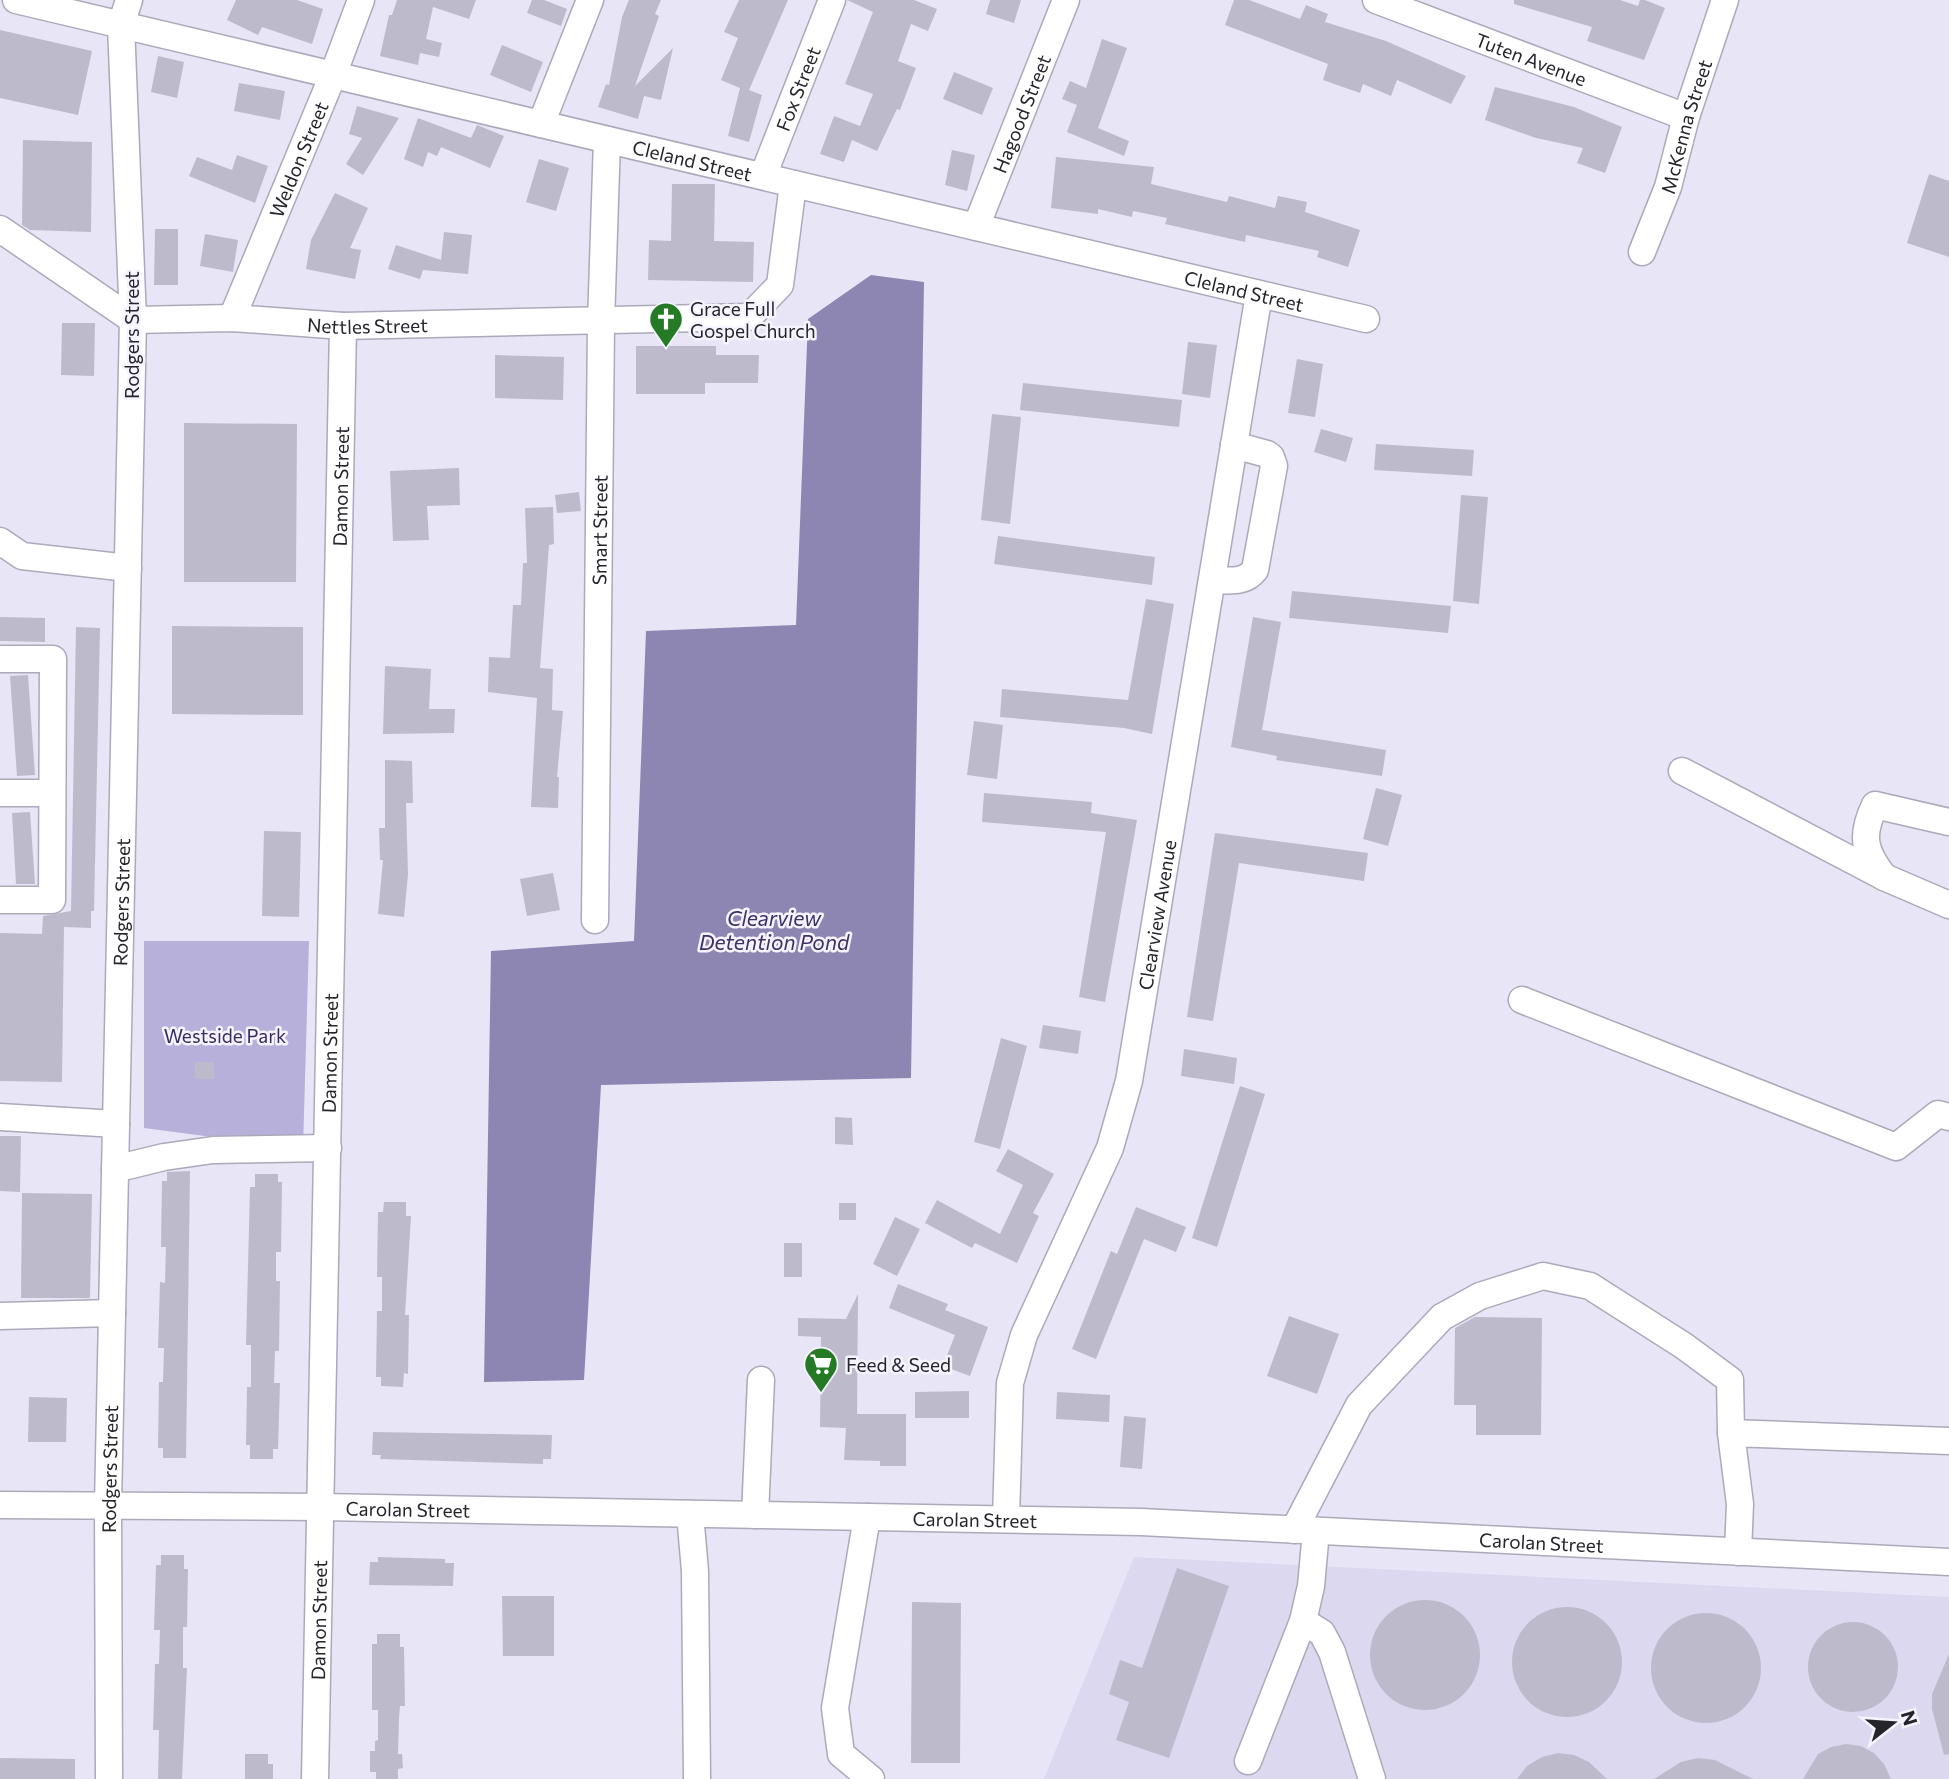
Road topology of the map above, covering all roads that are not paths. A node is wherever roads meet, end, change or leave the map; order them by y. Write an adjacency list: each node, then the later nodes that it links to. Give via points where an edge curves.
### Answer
1 (16, 0): 8 (street, Cleland Street)
2 (361, 0): 9 (street, Weldon Street)
3 (590, 0): 11 (street)
4 (832, 0): 13 (street, Fox Street)
5 (1066, 0): 15 (street, Hagood Street)
6 (1376, 0): 10 (street, Tuten Avenue)
7 (1725, 0): 10 (street, McKenna Street)
8 (125, 12): 9 (street, Cleland Street); 21 (street, Rodgers Street)
9 (333, 75): 11 (street, Cleland Street); 19 (street, Weldon Street)
10 (1686, 117): 17 (street, McKenna Street, via 1668,187)
11 (541, 124): 12 (street, Cleland Street)
12 (607, 139): 13 (street, Cleland Street); 22 (street, Smart Street)
13 (763, 176): 14 (street, Cleland Street)
14 (793, 184): 15 (street, Cleland Street); 22 (street, Nettles Street, via 780,285 749,317)
15 (976, 227): 18 (street, Cleland Street)
16 (0, 229): 21 (street)
17 (1642, 252)
18 (1259, 294): 20 (street, Cleland Street); 24 (street, Clearview Avenue)
19 (232, 318): 21 (street, Nettles Street); 23 (street, Nettles Street)
20 (1366, 319)
21 (133, 320): 26 (street, Rodgers Street)
22 (601, 323): 23 (street, Nettles Street); 36 (street, Smart Street)
23 (343, 326): 41 (street, Damon Street)
24 (1234, 445): 27 (street, Clearview Avenue); 27 (street, via 1266,454 1274,466 1255,570 1239,581)
25 (0, 541): 26 (street, via 22,556)
26 (128, 568): 40 (street, Rodgers Street)
27 (1212, 580): 54 (street, Clearview Avenue, via 1129,1081 1111,1148 1024,1335 1010,1383)
28 (0, 659): 31 (street, via 53,659)
29 (1682, 771): 33 (street)
30 (0, 793): 31 (street)
31 (52, 793): 34 (street, via 52,900)
32 (1949, 822): 33 (street, via 1875,805 1865,826 1870,859)
33 (1884, 877): 35 (street)
34 (0, 900)
35 (1949, 905)
36 (595, 920)
37 (1522, 1000): 39 (street, via 1896,1147 1938,1114)
38 (0, 1117): 40 (street)
39 (1949, 1117)
40 (116, 1125): 42 (street, Rodgers Street)
41 (328, 1148): 42 (street, via 213,1150); 50 (street, Damon Street)
42 (115, 1169): 43 (street, Rodgers Street)
43 (112, 1313): 44 (street); 49 (street, Rodgers Street)
44 (0, 1316)
45 (761, 1380): 52 (street)
46 (1731, 1433): 47 (street); 55 (street, via 1730,1380 1590,1286 1543,1276 1480,1296 1442,1317 1359,1405); 56 (street, via 1740,1504)
47 (1949, 1441)
48 (0, 1505): 49 (street, Carolan Street)
49 (108, 1505): 50 (street, Carolan Street); 60 (street, Rodgers Street)
50 (321, 1507): 51 (street, Carolan Street); 61 (street, Damon Street)
51 (690, 1514): 52 (street, Carolan Street); 62 (street)
52 (755, 1515): 53 (street, Carolan Street)
53 (867, 1517): 54 (street, Carolan Street); 63 (street, via 835,1708 841,1754)
54 (1006, 1519): 55 (street, Carolan Street)
55 (1305, 1530): 56 (street, Carolan Street); 58 (street, via 1311,1586)
56 (1738, 1552): 57 (street, Carolan Street)
57 (1949, 1562)
58 (1303, 1621): 59 (street); 64 (street, via 1322,1633 1332,1652)
59 (1248, 1760)
60 (109, 1779)
61 (315, 1779)
62 (697, 1779)
63 (871, 1779)
64 (1372, 1779)

